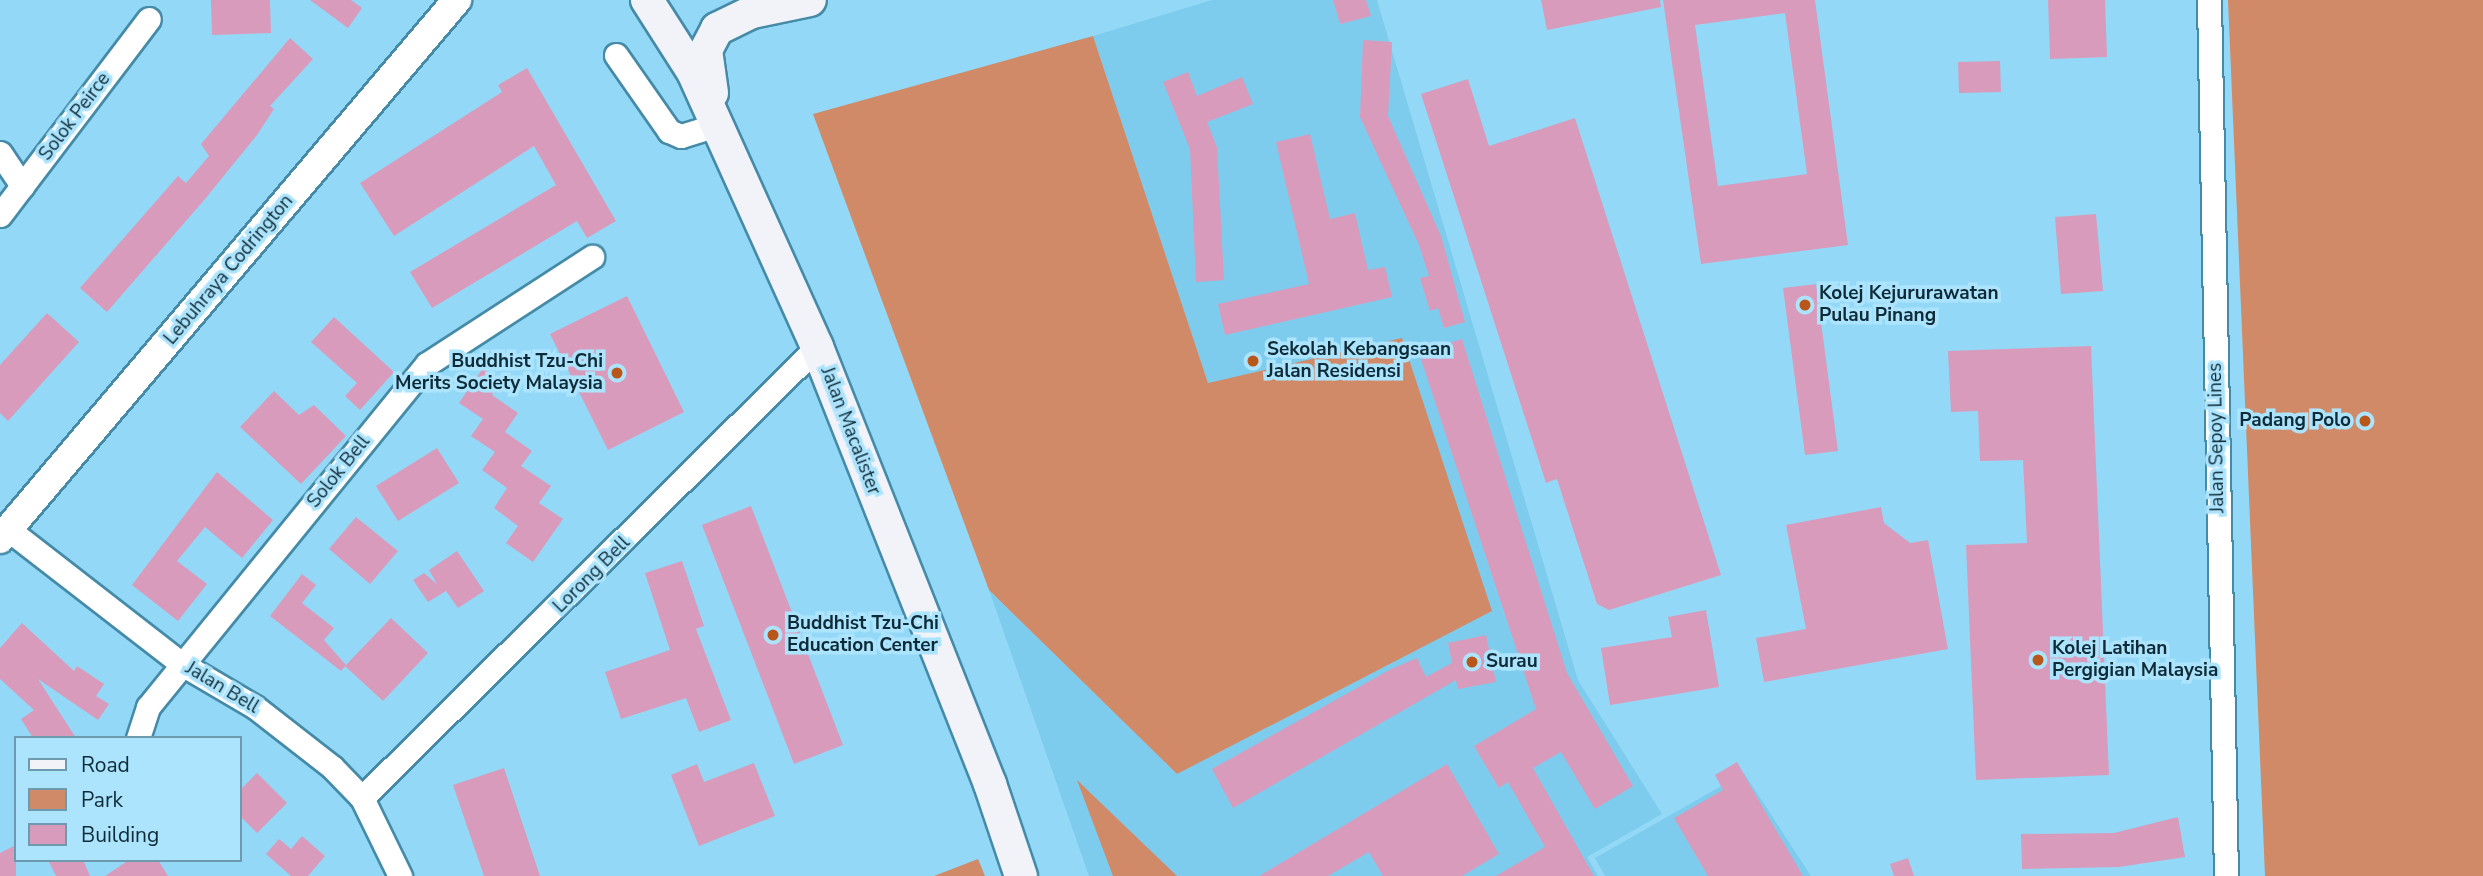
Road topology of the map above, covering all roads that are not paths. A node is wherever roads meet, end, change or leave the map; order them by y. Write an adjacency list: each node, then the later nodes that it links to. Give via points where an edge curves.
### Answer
1 (457, 0): 13 (street, Lebuhraya Codrington)
2 (647, 0): 7 (main road, Jalan Macalister)
3 (810, 0): 7 (main road, via 752,12 717,29 706,63)
4 (2208, 0): 19 (street, Jalan Sepoy Lines)
5 (149, 19): 9 (street, Solok Peirce)
6 (616, 55): 7 (street, via 669,131 681,136)
7 (718, 125): 12 (main road, Jalan Macalister)
8 (0, 153): 9 (street)
9 (22, 186): 10 (street, Solok Peirce)
10 (0, 215)
11 (592, 257): 14 (street, Solok Bell, via 427,364)
12 (817, 347): 16 (street, Lorong Bell); 18 (main road, Jalan Macalister, via 990,784)
13 (4, 534): 14 (street, Jalan Bell)
14 (182, 664): 15 (street, Solok Bell, via 149,707); 16 (street, Jalan Bell, via 285,728)
15 (139, 736)
16 (362, 798): 17 (street, Jalan Bell)
17 (400, 876)
18 (1021, 876)
19 (2226, 876)

